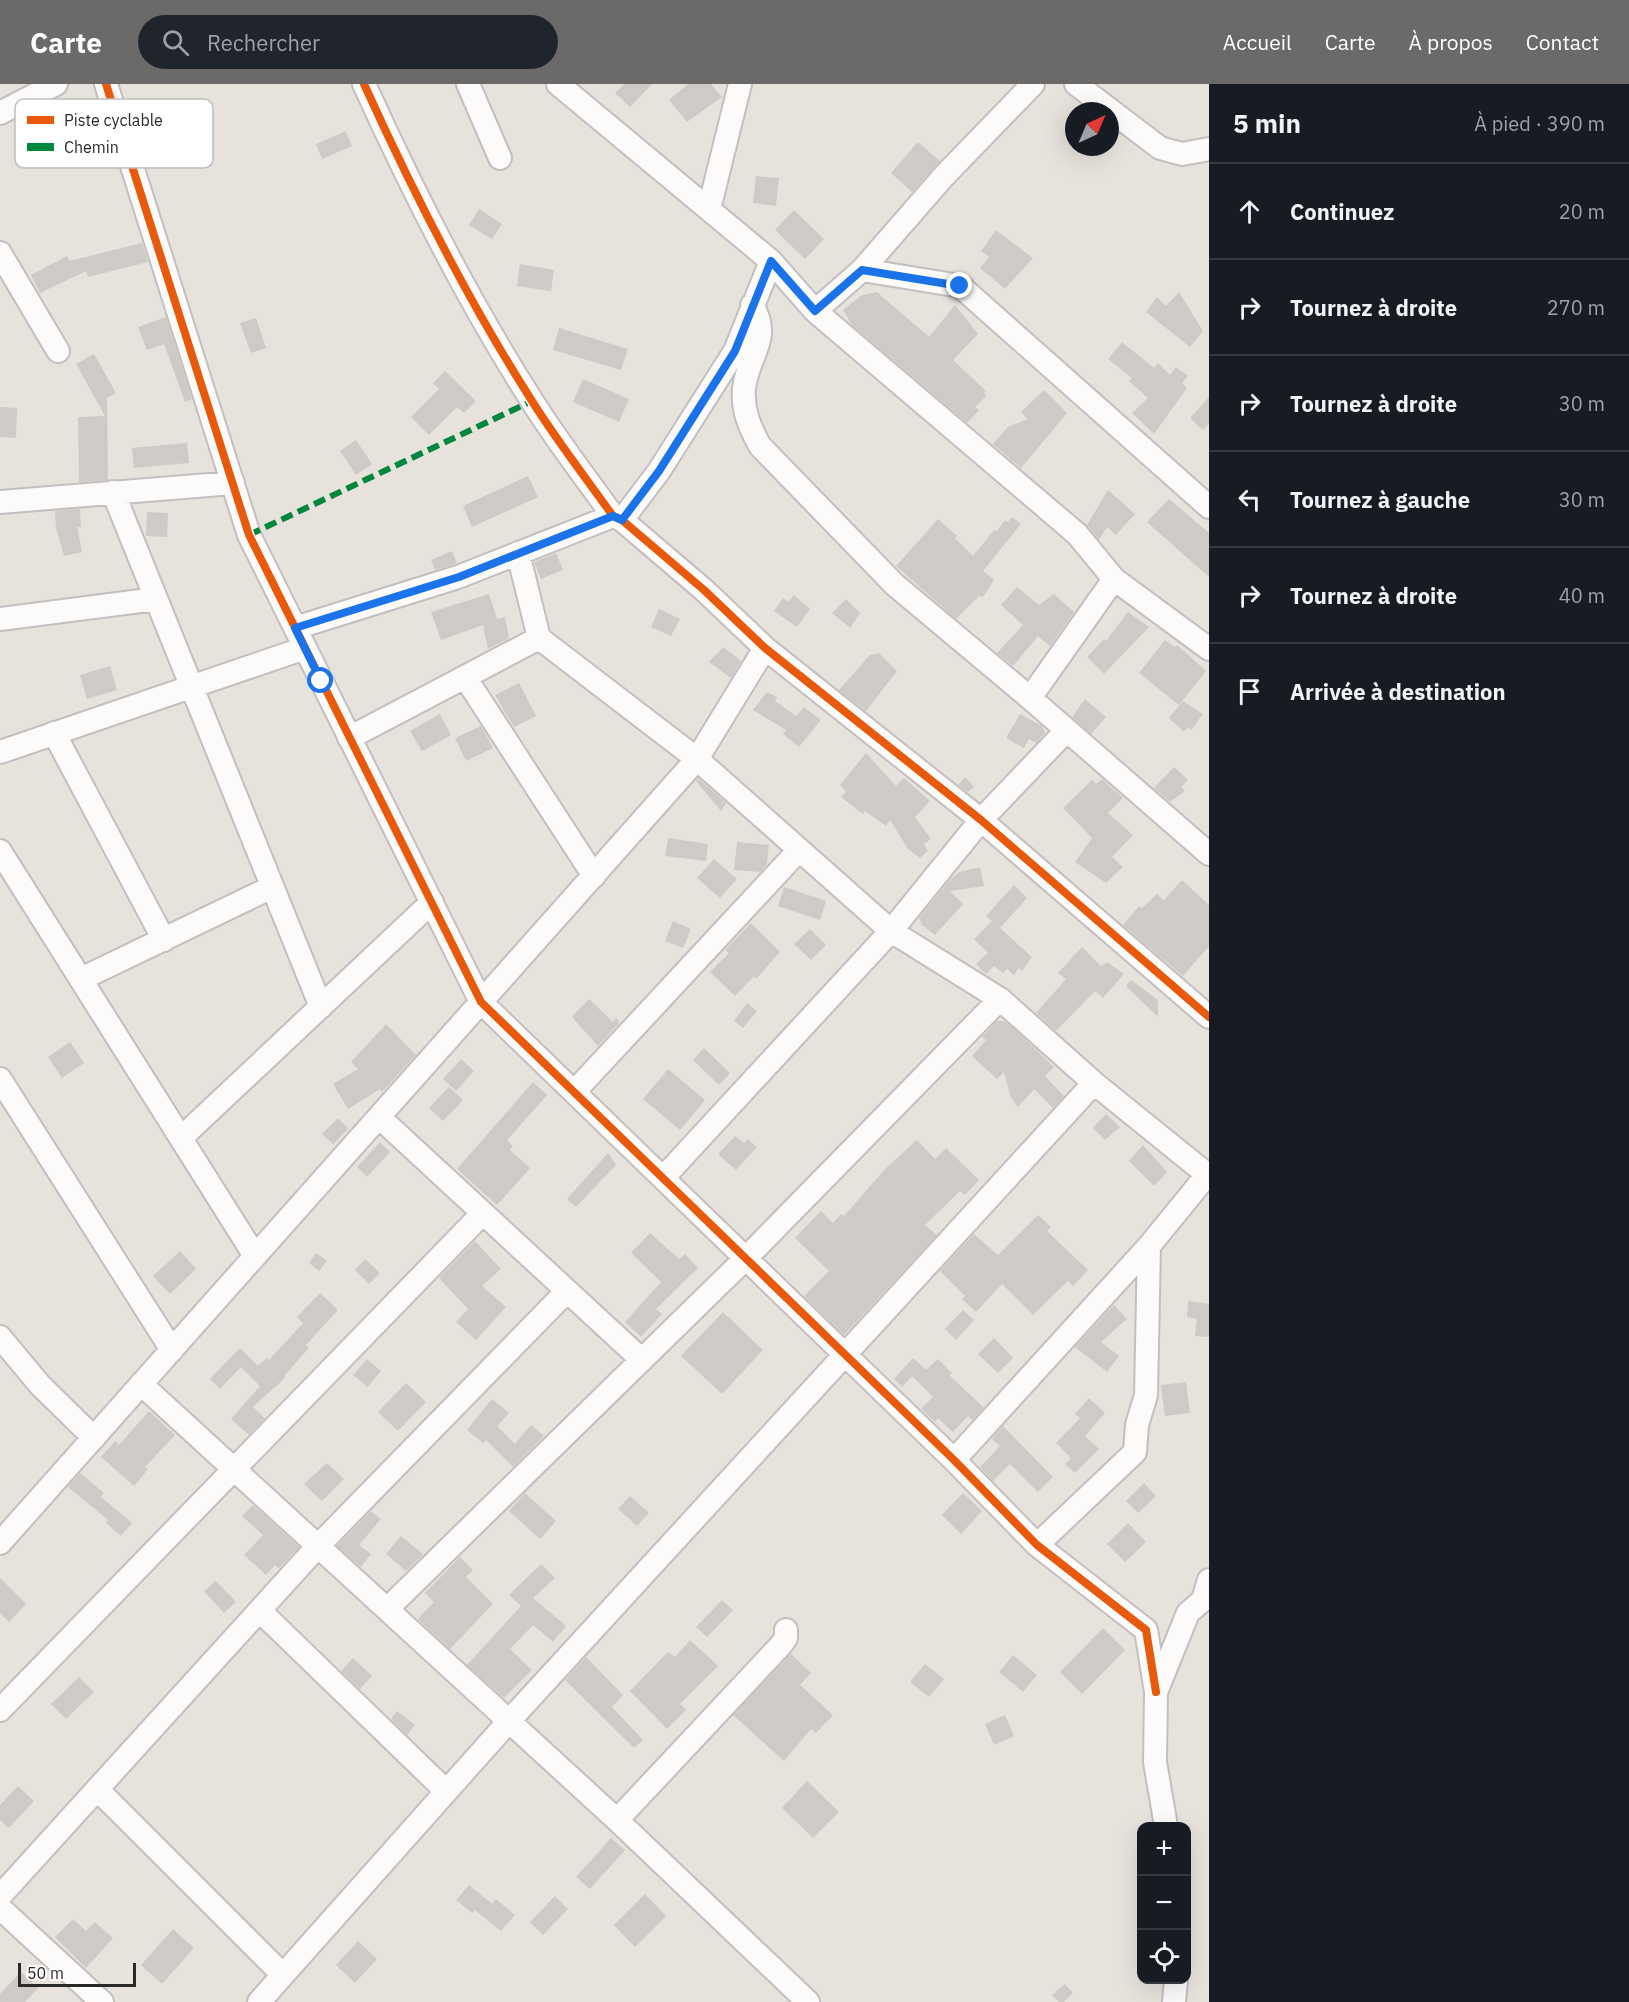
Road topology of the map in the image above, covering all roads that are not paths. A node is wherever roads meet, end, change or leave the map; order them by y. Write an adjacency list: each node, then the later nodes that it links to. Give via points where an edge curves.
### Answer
1 (106, 84): 10 (street)
2 (364, 84): 29 (street, via 430,220 526,391)
3 (468, 84): 14 (street)
4 (558, 84): 16 (street)
5 (740, 84): 16 (street)
6 (1033, 84): 19 (street, via 944,176)
7 (1076, 84): 13 (street, via 1160,148 1182,154)
8 (52, 85): 9 (street)
9 (26, 99)
10 (111, 99)
11 (15, 105): 12 (street)
12 (0, 113)
13 (1209, 149)
14 (500, 158)
15 (133, 168): 25 (street)
16 (709, 209): 18 (street)
17 (0, 253): 22 (street)
18 (771, 261): 20 (street); 21 (street)
19 (862, 270): 21 (street); 28 (street, via 960,286)
20 (752, 305): 23 (street); 24 (street, via 762,330)
21 (815, 311): 31 (street, via 1077,534)
22 (58, 351)
23 (735, 351): 24 (street); 29 (street, via 659,471)
24 (747, 378): 40 (street, via 744,408 760,446 895,585)
25 (233, 483): 26 (street); 34 (street, via 249,535)
26 (113, 492): 27 (street); 32 (street)
27 (0, 502)
28 (1209, 507)
29 (617, 518): 30 (street); 36 (street, via 704,590)
30 (518, 553): 34 (street); 35 (street)
31 (1114, 579): 37 (street); 40 (street)
32 (156, 599): 33 (street); 39 (street)
33 (0, 619)
34 (300, 638): 39 (street); 43 (street)
35 (539, 638): 38 (street); 45 (street)
36 (765, 648): 45 (street); 46 (street)
37 (1209, 649)
38 (465, 677): 43 (street); 51 (street)
39 (191, 687): 42 (street); 52 (street)
40 (1030, 698): 41 (street)
41 (1066, 731): 46 (street); 49 (street)
42 (54, 733): 44 (street); 56 (street)
43 (350, 738): 50 (street)
44 (0, 752)
45 (697, 759): 47 (street); 51 (street)
46 (981, 820): 55 (street); 61 (street)
47 (799, 850): 55 (street); 64 (street)
48 (0, 851): 57 (street)
49 (1209, 854)
50 (412, 864): 53 (street); 54 (street)
51 (594, 876): 59 (street)
52 (272, 887): 56 (street); 60 (street)
53 (432, 902): 54 (street); 59 (street)
54 (412, 921): 60 (street)
55 (891, 931): 58 (street); 68 (street)
56 (164, 940): 57 (street)
57 (81, 979): 66 (street)
58 (1000, 999): 63 (street); 72 (street)
59 (481, 1002): 64 (street); 65 (street)
60 (321, 1007): 66 (street)
61 (1209, 1017)
62 (0, 1079): 75 (street)
63 (1094, 1083): 67 (street); 76 (street)
64 (574, 1092): 68 (street)
65 (379, 1117): 69 (street); 71 (street)
66 (181, 1138): 71 (street)
67 (1208, 1175): 70 (street)
68 (663, 1178): 72 (street)
69 (483, 1213): 73 (street); 81 (street)
70 (1149, 1246): 80 (street); 83 (street, via 1146,1395 1137,1425 1135,1452)
71 (255, 1256): 75 (street)
72 (746, 1258): 76 (street); 77 (street)
73 (567, 1291): 77 (street); 84 (street)
74 (0, 1337): 79 (street)
75 (171, 1350): 78 (street)
76 (844, 1354): 80 (street); 93 (street)
77 (642, 1360): 86 (street)
78 (141, 1384): 79 (street); 81 (street)
79 (94, 1438): 82 (street)
80 (954, 1460): 83 (street)
81 (234, 1469): 84 (street); 92 (street)
82 (4, 1531)
83 (1037, 1545): 90 (street)
84 (318, 1546): 86 (street); 87 (street)
85 (1209, 1580): 88 (street, via 1203,1600)
86 (387, 1609): 93 (street)
87 (260, 1611): 94 (street); 95 (street)
88 (1188, 1613): 90 (street, via 1170,1633); 91 (street)
89 (786, 1630): 96 (street, via 781,1645)
90 (1146, 1630): 91 (street)
91 (1156, 1692): 97 (street, via 1155,1762)
92 (0, 1710)
93 (509, 1721): 95 (street); 96 (street)
94 (98, 1790): 98 (street); 100 (street)
95 (446, 1791): 100 (street)
96 (617, 1820): 104 (street)
97 (1165, 1822)
98 (0, 1896)
99 (0, 1908): 102 (street)
100 (283, 1975): 103 (street)
101 (1176, 1984): 105 (street)
102 (102, 2002)
103 (259, 2002)
104 (808, 2002)
105 (1174, 2002)

